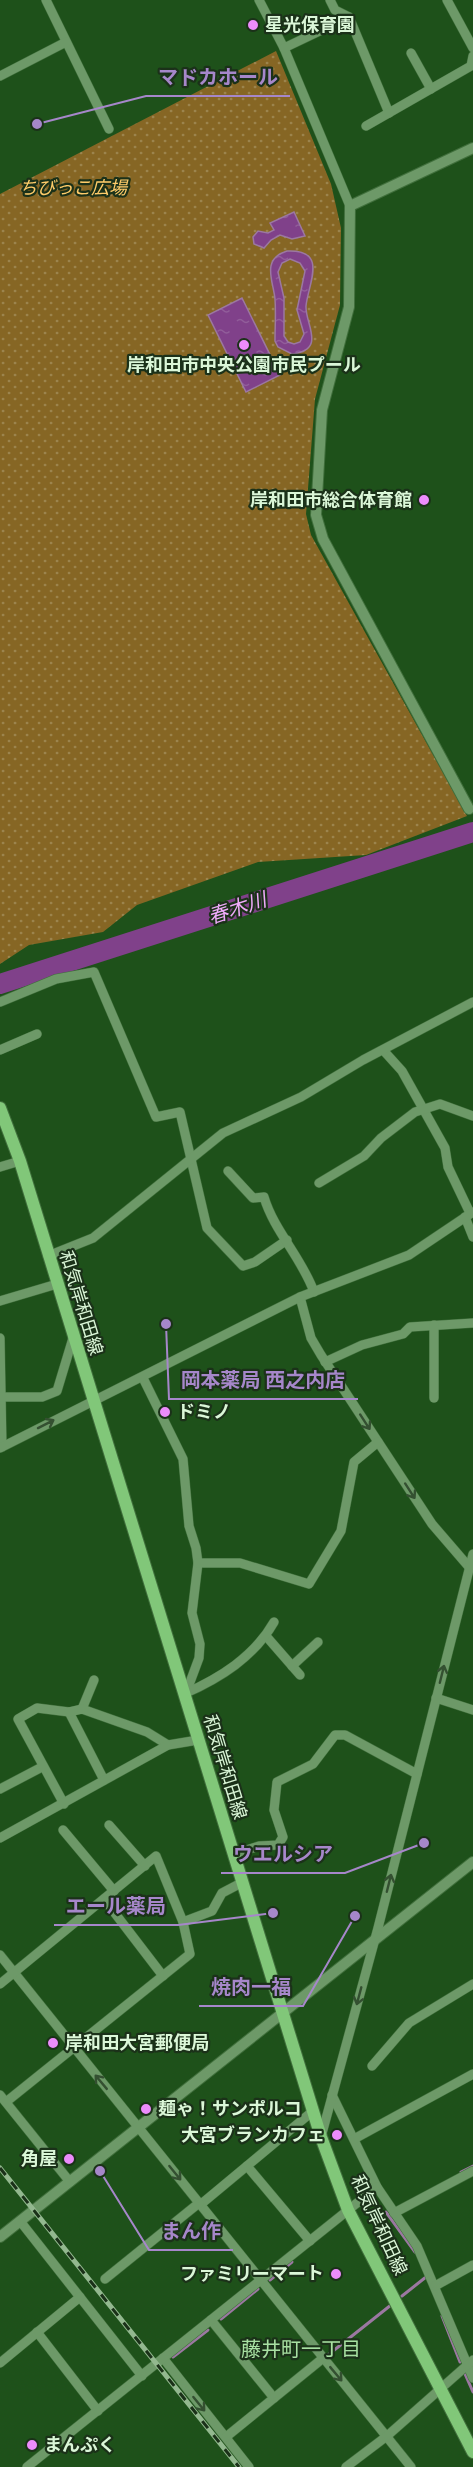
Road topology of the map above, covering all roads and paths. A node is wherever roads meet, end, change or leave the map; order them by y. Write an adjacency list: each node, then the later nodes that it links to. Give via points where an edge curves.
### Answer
1 (46, 0): 6 (street)
2 (259, 0): 7 (street)
3 (330, 0): 5 (street, via 335,10)
4 (447, 0): 8 (street)
5 (349, 17): 7 (street); 13 (street)
6 (66, 42): 11 (street); 15 (street)
7 (284, 48): 17 (street)
8 (473, 48)
9 (411, 53): 12 (street)
10 (473, 56): 12 (street, via 471,66)
11 (0, 76)
12 (431, 89): 13 (street)
13 (389, 113): 14 (street)
14 (366, 126)
15 (109, 129)
16 (473, 148): 17 (street)
17 (350, 206): 18 (street, via 349,307 322,410 316,515 323,539)
18 (472, 812)
19 (0, 1002): 27 (street, via 56,979 94,972 156,1117 180,1112)
20 (473, 1002): 23 (street)
21 (37, 1034): 22 (street)
22 (0, 1050)
23 (382, 1050): 25 (street, via 402,1071); 27 (street, via 300,1097 223,1133)
24 (0, 1108): 28 (main road, 和気岸和田線)
25 (422, 1109): 26 (street, via 440,1104); 31 (street, via 381,1138 364,1156); 32 (street, via 445,1148 448,1167)
26 (473, 1116)
27 (190, 1160): 34 (street, via 207,1227 243,1266); 35 (street, via 93,1238)
28 (20, 1161): 29 (street); 35 (main road, 和気岸和田線)
29 (0, 1167)
30 (228, 1171): 34 (street, via 253,1198 264,1197 268,1211)
31 (318, 1183)
32 (469, 1214): 33 (street); 37 (street, via 409,1255)
33 (473, 1237)
34 (287, 1240): 37 (street)
35 (48, 1256): 36 (main road, 和気岸和田線)
36 (57, 1284): 39 (street); 43 (main road, 和気岸和田線)
37 (314, 1292): 38 (street)
38 (300, 1297): 44 (street, via 311,1338); 45 (street)
39 (0, 1300)
40 (473, 1323): 41 (street)
41 (434, 1325): 44 (street, via 410,1327 403,1334 362,1345); 47 (street)
42 (0, 1338): 46 (street)
43 (73, 1338): 46 (street, via 57,1391 42,1397); 48 (main road, 和気岸和田線)
44 (325, 1362): 49 (street, one-way to 49)
45 (143, 1378): 48 (street); 52 (street, via 183,1460 189,1526)
46 (1, 1397): 50 (street)
47 (434, 1398)
48 (92, 1402): 50 (street, one-way to 48); 60 (main road, 和気岸和田線)
49 (378, 1442): 52 (street, via 354,1462 341,1531 309,1584 240,1563); 53 (street, one-way to 53, via 432,1524)
50 (1, 1447)
51 (473, 1554): 53 (street)
52 (198, 1563): 60 (street, via 192,1613 200,1644 199,1658)
53 (469, 1567): 61 (street, one-way to 53)
54 (274, 1622): 55 (street)
55 (266, 1636): 57 (street); 60 (street, via 232,1669)
56 (318, 1642): 57 (street)
57 (292, 1666): 58 (street)
58 (300, 1675)
59 (94, 1680): 62 (street)
60 (185, 1694): 65 (main road, 和気岸和田線)
61 (436, 1698): 63 (street); 68 (street)
62 (82, 1709): 64 (street); 66 (street, via 147,1732)
63 (473, 1710)
64 (69, 1712): 67 (street, via 37,1708 18,1719); 69 (street)
65 (198, 1740): 66 (street); 75 (main road, 和気岸和田線)
66 (168, 1745): 69 (street)
67 (42, 1767): 70 (street); 71 (street)
68 (417, 1774): 75 (street, via 345,1735 335,1735 313,1764 278,1782 274,1810 283,1837 278,1845); 82 (street, one-way to 68)
69 (104, 1780): 71 (street)
70 (0, 1789)
71 (64, 1804): 74 (street)
72 (109, 1825): 77 (street)
73 (63, 1830): 79 (street)
74 (0, 1838)
75 (234, 1854): 78 (main road, 和気岸和田線)
76 (473, 1862): 82 (street)
77 (144, 1866): 79 (street); 81 (street, via 156,1856)
78 (243, 1882): 81 (street, via 222,1893 213,1911); 88 (main road, 和気岸和田線)
79 (114, 1890): 80 (street)
80 (104, 1899): 84 (street); 85 (street)
81 (183, 1922): 85 (street, via 190,1954)
82 (375, 1940): 88 (street); 92 (street, one-way to 92)
83 (0, 1955): 84 (street)
84 (14, 1973): 86 (street); 89 (street)
85 (163, 1976): 89 (street)
86 (0, 1984)
87 (473, 1984): 90 (street, via 409,2023)
88 (283, 2012): 94 (main road, 和気岸和田線); 95 (street)
89 (73, 2048): 93 (street); 95 (street, one-way to 89)
90 (372, 2066)
91 (473, 2074): 97 (street)
92 (332, 2095): 96 (street); 97 (street)
93 (3, 2098): 100 (street)
94 (314, 2111): 96 (main road, 和気岸和田線); 98 (street)
95 (138, 2127): 100 (street); 102 (street, one-way to 102)
96 (321, 2137): 103 (main road, 和気岸和田線)
97 (354, 2139): 101 (street)
98 (247, 2166): 102 (street); 107 (street)
99 (473, 2170): 104 (street)
100 (69, 2182): 105 (street)
101 (377, 2187): 103 (street); 104 (street)
102 (200, 2204): 109 (street); 110 (street)
103 (348, 2210): 107 (street); 121 (main road, 和気岸和田線)
104 (393, 2213): 111 (street, via 411,2234)
105 (20, 2221): 106 (street); 112 (street)
106 (0, 2237)
107 (310, 2241): 110 (street)
108 (473, 2265): 111 (street)
109 (105, 2279)
110 (261, 2280): 113 (street); 116 (street)
111 (435, 2286): 117 (street)
112 (80, 2297): 114 (street); 119 (street)
113 (211, 2319): 115 (street); 122 (street)
114 (37, 2332): 118 (street); 123 (street)
115 (163, 2358): 119 (street); 125 (street, one-way to 125)
116 (322, 2359): 122 (street); 124 (street, one-way to 124)
117 (470, 2362): 120 (street); 121 (street)
118 (0, 2363)
119 (142, 2376): 123 (street)
120 (473, 2378)
121 (441, 2389): 124 (street); 126 (main road, 和気岸和田線)
122 (274, 2398): 125 (street)
123 (98, 2411): 127 (street)
124 (387, 2436): 129 (street); 130 (street)
125 (226, 2437): 128 (street)
126 (473, 2452)
127 (27, 2467)
128 (249, 2467)
129 (346, 2467)
130 (411, 2467)

